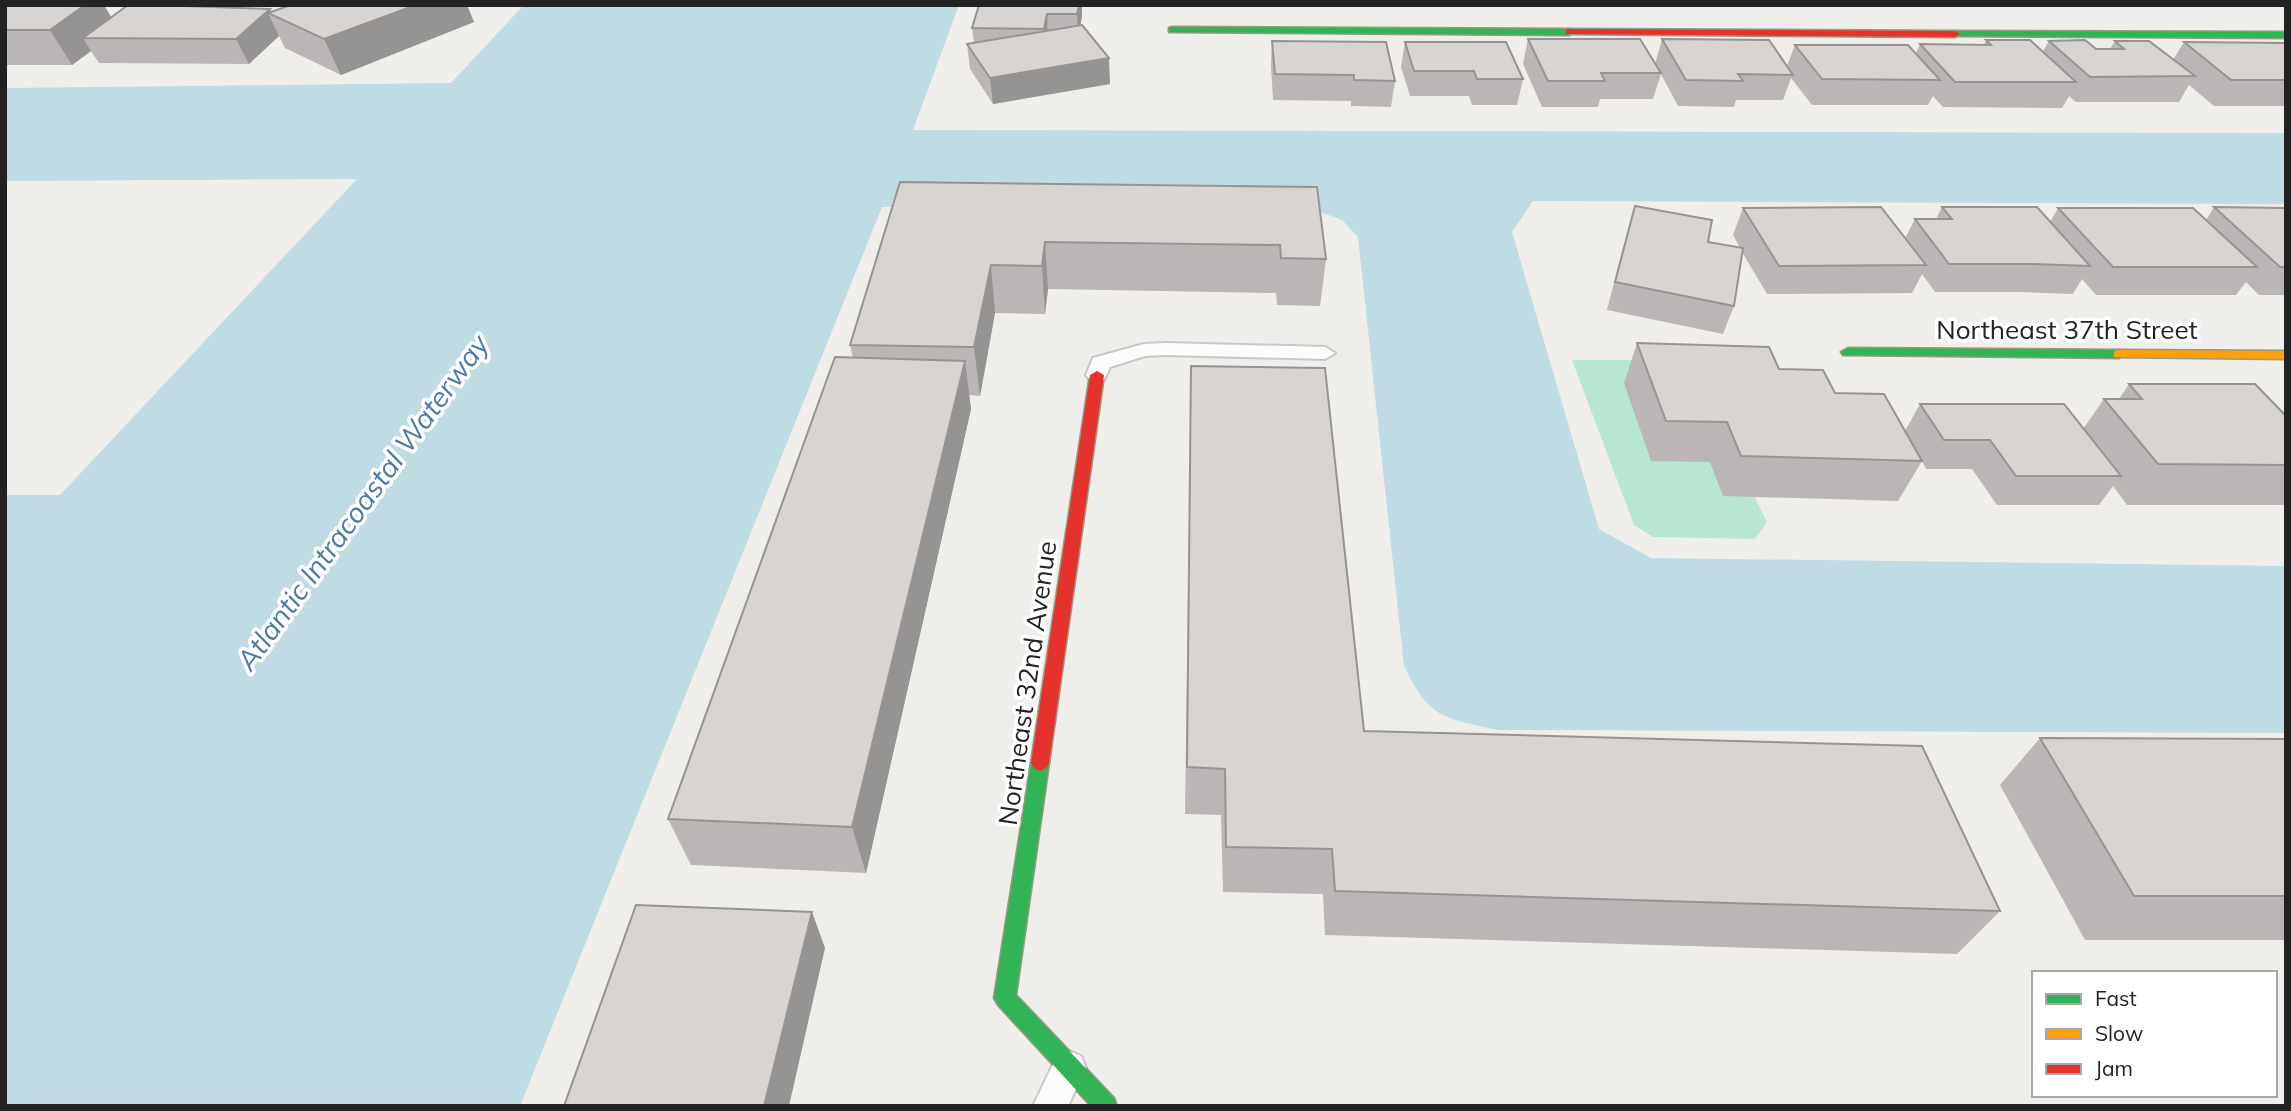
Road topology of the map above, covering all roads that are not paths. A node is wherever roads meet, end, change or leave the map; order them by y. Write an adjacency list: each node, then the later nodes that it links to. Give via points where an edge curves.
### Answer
1 (1172, 30): 2 (street)
2 (2286, 35)
3 (1848, 352): 5 (street, Northeast 37th Street)
4 (1325, 353): 6 (lane, via 1144,350 1100,363)
5 (2286, 355)
6 (1097, 375): 7 (street, Northeast 32nd Avenue, via 1005,998)
7 (1069, 1068): 8 (lane); 9 (street)
8 (1050, 1106)
9 (1106, 1106)

